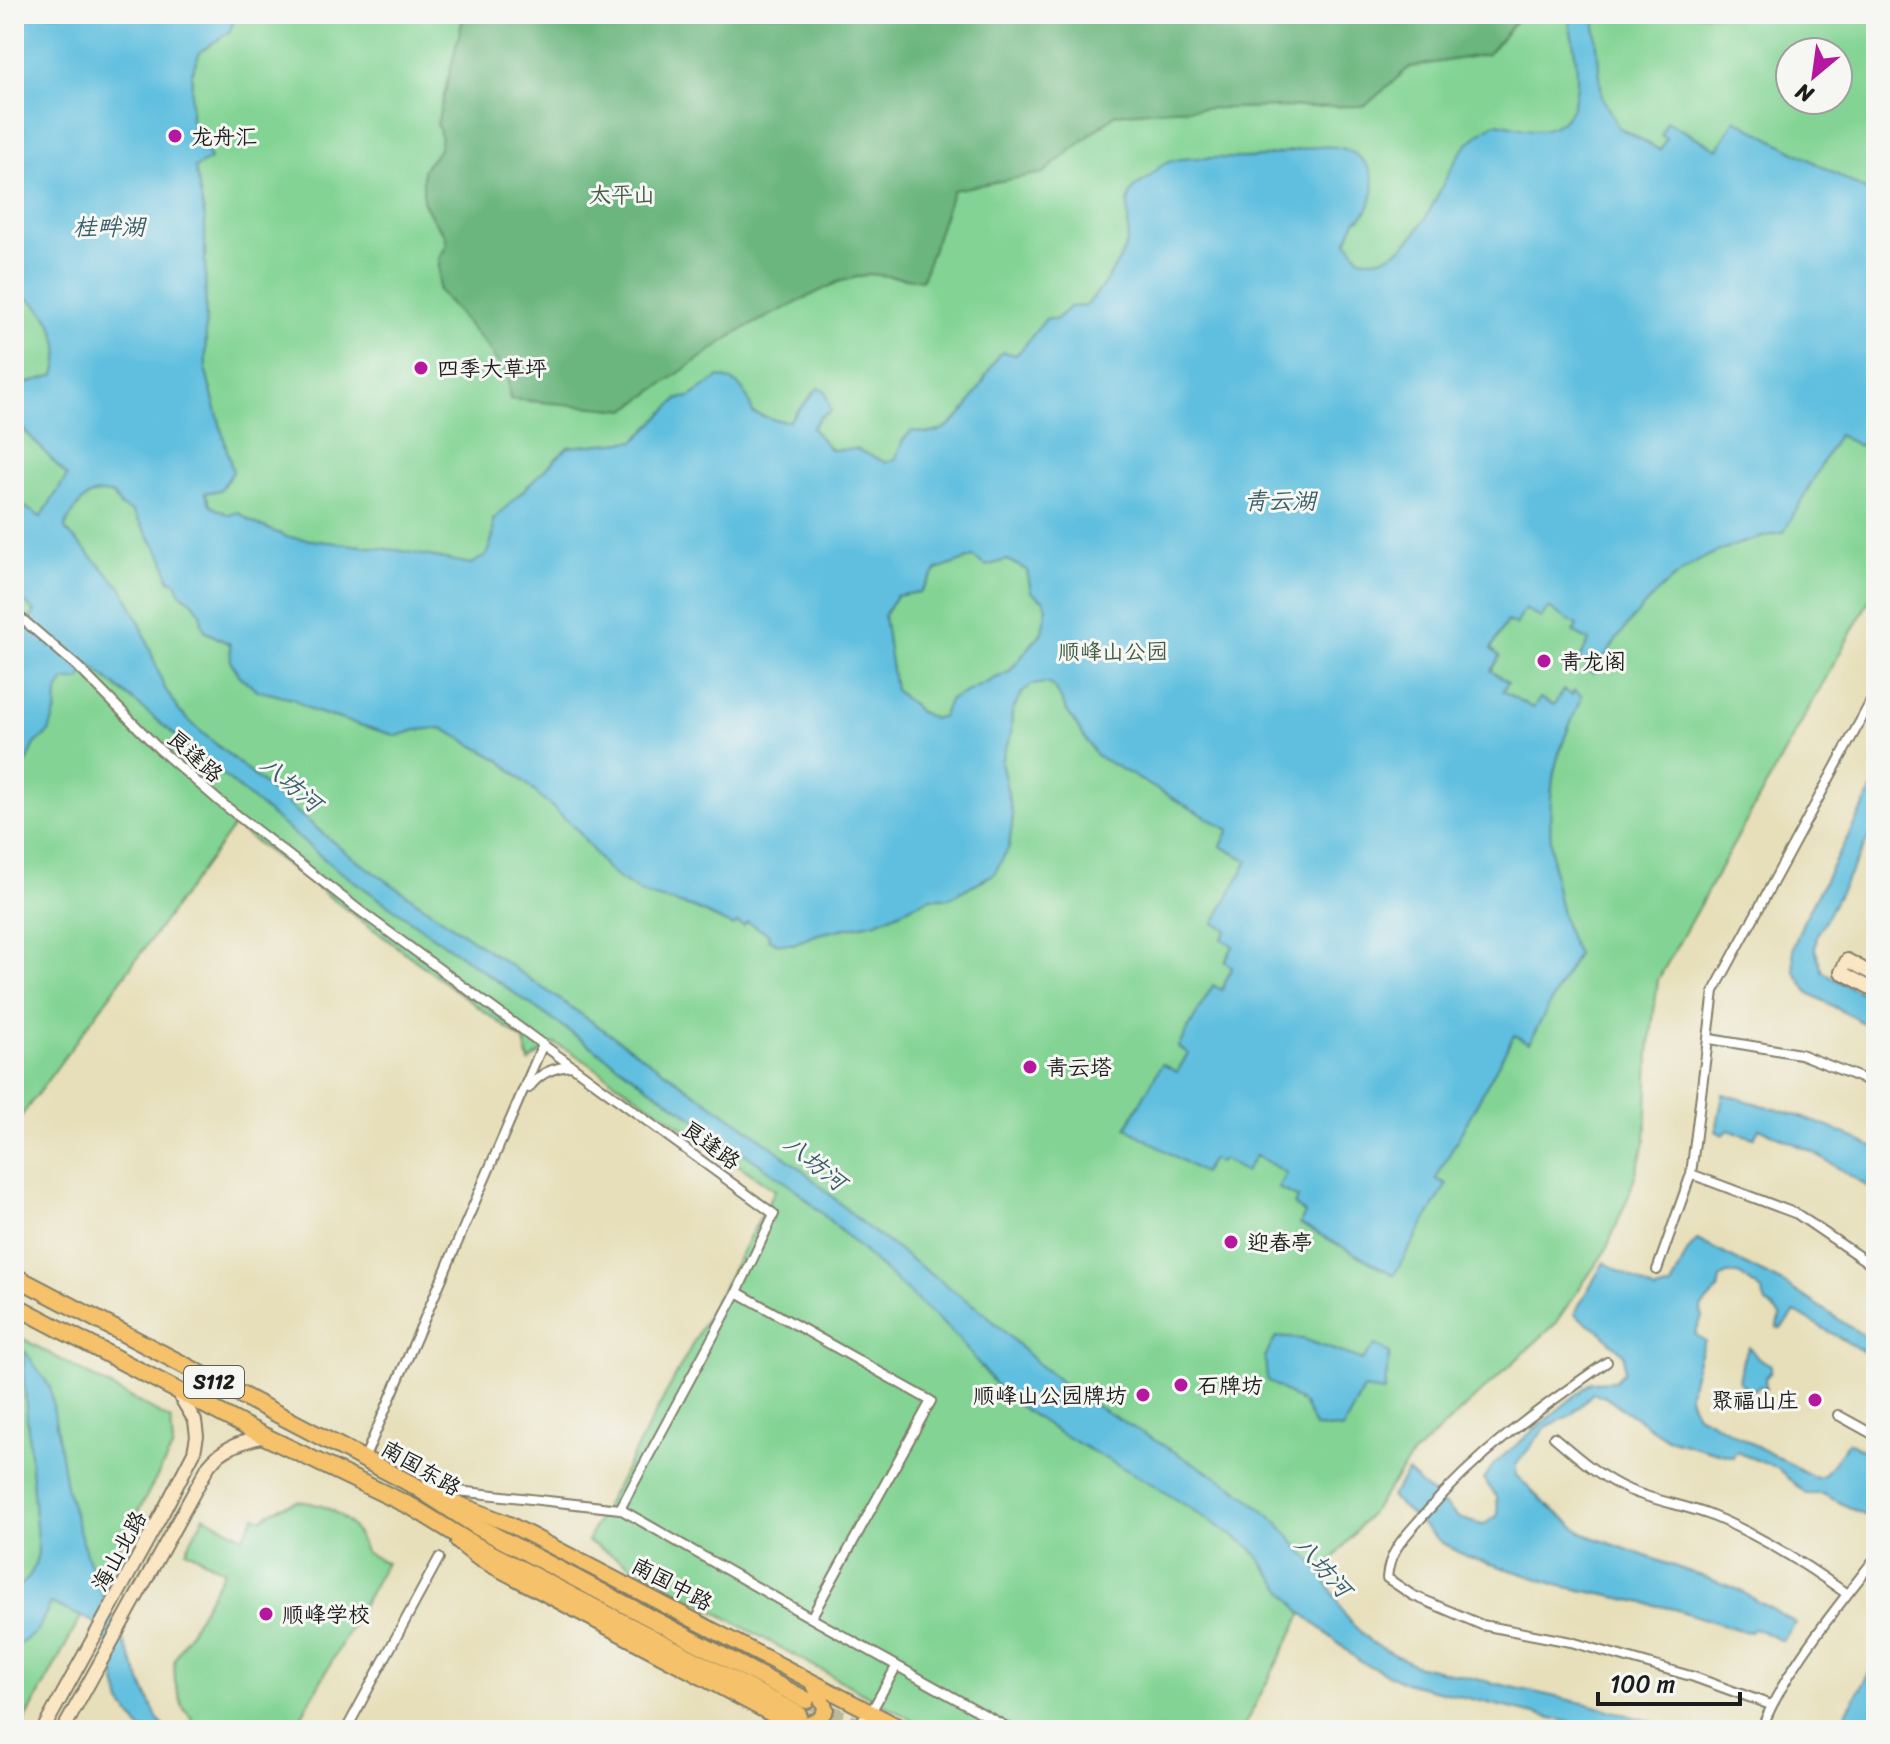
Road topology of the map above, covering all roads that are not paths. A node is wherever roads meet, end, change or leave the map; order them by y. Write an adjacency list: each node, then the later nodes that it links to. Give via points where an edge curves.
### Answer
1 (14, 612): 6 (street, 良逢路, via 219,801)
2 (1876, 692): 5 (street, via 1714,991)
3 (1876, 976): 4 (street, via 1847,960 1841,972)
4 (1876, 991)
5 (1710, 1039): 8 (street, via 1800,1054); 10 (street)
6 (543, 1044): 7 (street, 良逢路); 9 (street)
7 (573, 1066): 9 (street, via 536,1078); 14 (street, 良逢路, via 774,1214)
8 (1876, 1084)
9 (521, 1100): 22 (street)
10 (1691, 1174): 11 (street, via 1797,1214); 12 (street)
11 (1876, 1268)
12 (1657, 1270)
13 (14, 1276): 22 (highway, 南国东路 / S112)
14 (737, 1292): 25 (street); 29 (street, via 931,1401)
15 (14, 1305): 17 (highway, 南国东路 / S112)
16 (1607, 1362): 32 (street, via 1487,1449 1441,1494 1396,1546 1387,1578 1412,1595 1482,1625 1601,1651)
17 (175, 1388): 19 (highway, 南国东路 / S112); 35 (street, 海山北路, via 195,1421 194,1452)
18 (1838, 1415): 20 (street)
19 (264, 1436): 24 (highway, 南国东路 / S112); 36 (street, 海山北路, via 227,1449 209,1465)
20 (1876, 1436)
21 (1554, 1437): 28 (street, via 1627,1489 1749,1532)
22 (364, 1461): 23 (highway, 南国东路 / S112)
23 (415, 1486): 25 (street); 31 (main road, 南国中路, via 509,1524); 34 (highway, 南国东路 / S112)
24 (414, 1508): 34 (highway, 南国东路 / S112); 34 (main road, S112, via 478,1558 761,1709)
25 (620, 1509): 29 (street)
26 (1876, 1557): 28 (street)
27 (439, 1558): 37 (street)
28 (1847, 1594): 32 (street)
29 (811, 1618): 30 (street)
30 (896, 1667): 33 (street); 41 (street)
31 (813, 1683): 33 (main road, 南国中路); 34 (main road, via 826,1709 819,1720 802,1725)
32 (1771, 1705): 42 (street)
33 (871, 1712): 38 (street); 39 (street); 40 (main road, 南国中路)
34 (794, 1719)
35 (43, 1730)
36 (63, 1730)
37 (346, 1730)
38 (856, 1730)
39 (867, 1730)
40 (905, 1730)
41 (1012, 1730)
42 (1761, 1730)

